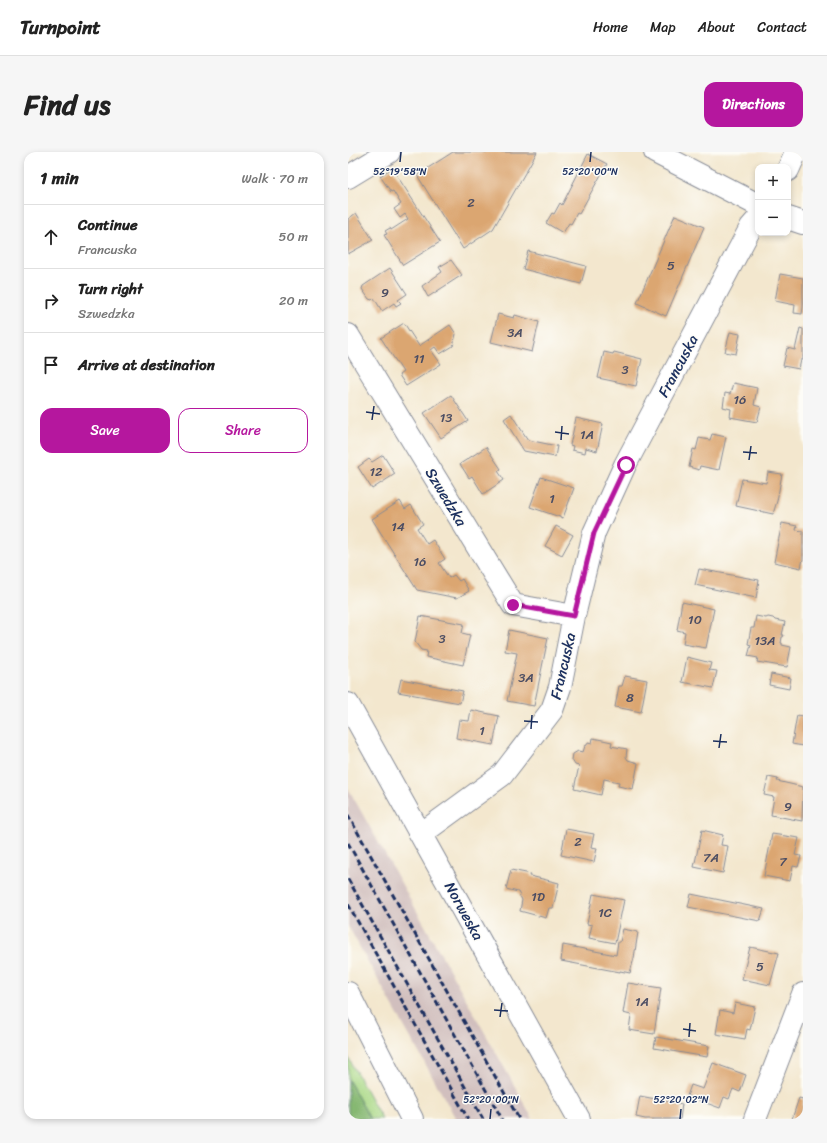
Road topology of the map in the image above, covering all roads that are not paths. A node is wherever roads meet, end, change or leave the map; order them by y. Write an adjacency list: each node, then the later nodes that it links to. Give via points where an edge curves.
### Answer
1 (389, 152): 5 (street)
2 (655, 152): 6 (street)
3 (796, 152): 4 (street)
4 (791, 164)
5 (348, 176)
6 (755, 203)
7 (791, 219): 9 (street)
8 (755, 222): 11 (street, Francuska, via 633,451 594,533)
9 (803, 223)
10 (348, 334): 11 (street, Szwedzka, via 513,605)
11 (574, 616): 13 (street, Francuska, via 560,687 552,710 502,775)
12 (348, 704): 13 (street, Norweska)
13 (421, 834): 17 (street, Norweska)
14 (348, 993): 16 (street)
15 (803, 994): 18 (street)
16 (412, 1119)
17 (579, 1119)
18 (755, 1119)

